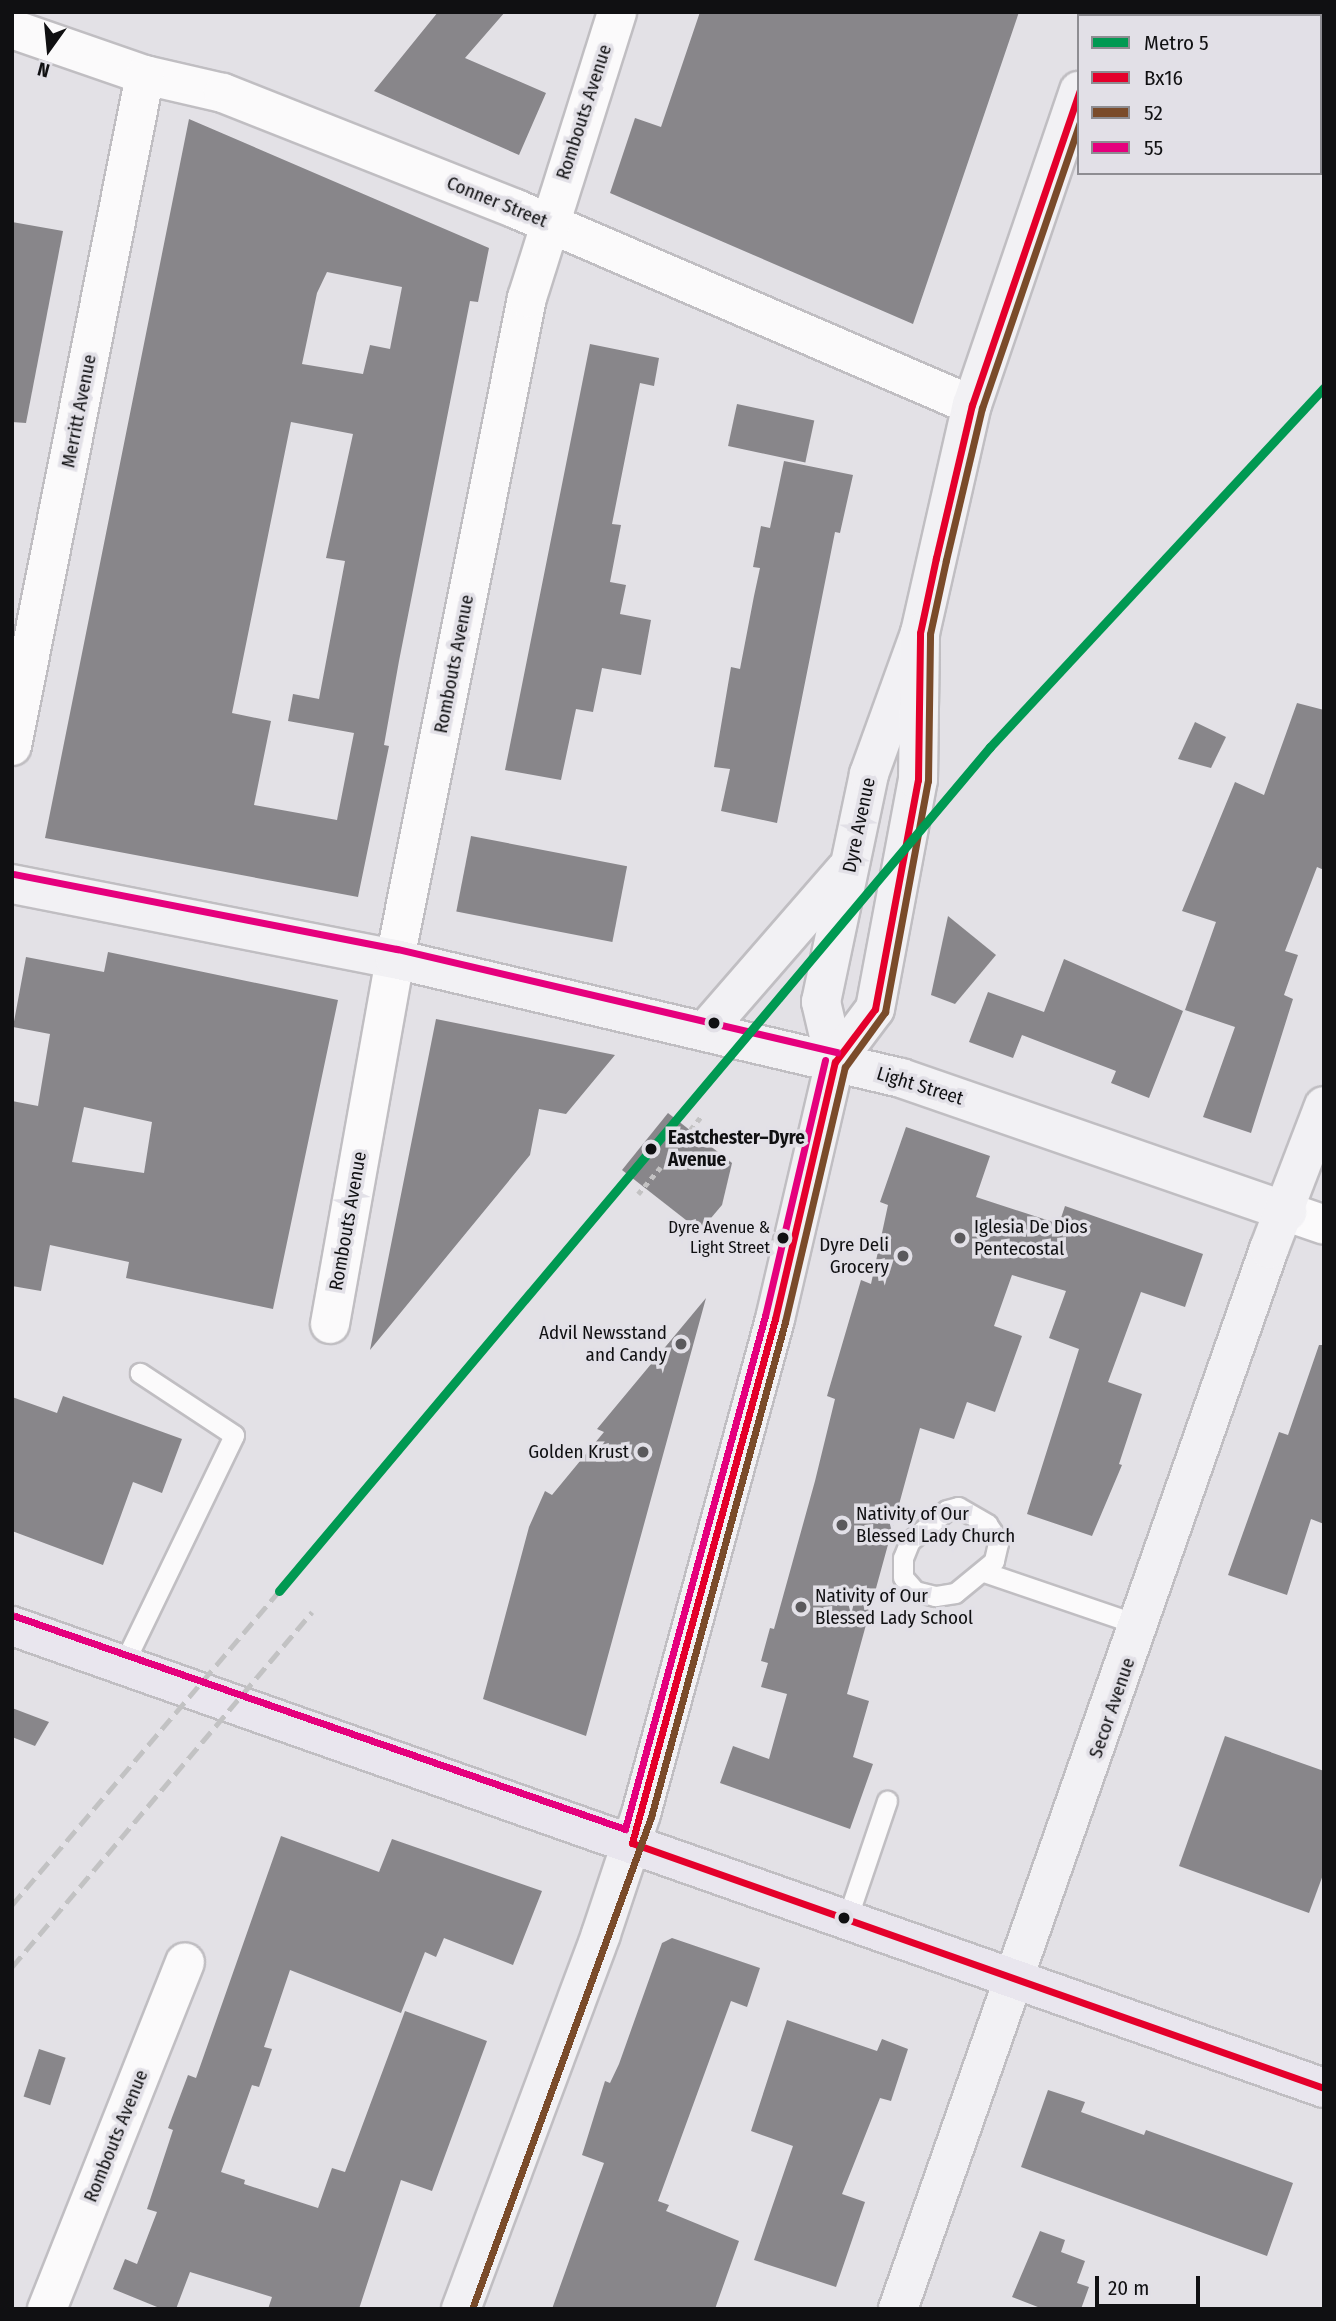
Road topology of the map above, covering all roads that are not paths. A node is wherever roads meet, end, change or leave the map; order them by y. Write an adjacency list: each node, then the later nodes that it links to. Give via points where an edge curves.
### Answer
1 (617, 12): 5 (street, Rombouts Avenue)
2 (12, 29): 3 (street, Conner Street)
3 (145, 75): 5 (street, Conner Street, via 223,93); 8 (street, Merritt Avenue)
4 (1077, 98): 6 (street, Dyre Avenue)
5 (548, 223): 6 (street, Conner Street); 11 (street, Rombouts Avenue, via 524,312)
6 (972, 405): 7 (street, Dyre Avenue)
7 (920, 633): 9 (street, Dyre Avenue, via 869,774); 13 (street, Dyre Avenue, via 918,780 874,1009)
8 (12, 746)
9 (851, 863): 12 (street, via 809,917); 13 (street, Dyre Avenue, via 821,1002)
10 (12, 884): 11 (street, Light Street)
11 (395, 959): 12 (street, Light Street); 17 (street, Rombouts Avenue)
12 (706, 1030): 13 (street, Light Street)
13 (835, 1062): 15 (street, Light Street, via 901,1078); 24 (street, Dyre Avenue, via 775,1319)
14 (1324, 1106): 15 (street, Secor Avenue)
15 (1287, 1212): 16 (street, Light Street); 21 (street, Secor Avenue, via 1269,1249)
16 (1324, 1225)
17 (330, 1324)
18 (140, 1373): 22 (lane, via 234,1435)
19 (984, 1572): 19 (lane, via 955,1593 935,1596 915,1591 903,1577 903,1558 910,1541 947,1510 958,1507 987,1524 998,1543 994,1562); 21 (lane)
20 (12, 1626): 22 (main road)
21 (1140, 1626): 27 (street, Secor Avenue)
22 (124, 1665): 24 (main road)
23 (887, 1801): 25 (lane)
24 (632, 1843): 25 (main road); 30 (street, Dyre Avenue)
25 (846, 1919): 27 (main road)
26 (185, 1963): 29 (street, Rombouts Avenue)
27 (1016, 1980): 28 (main road); 31 (street, Secor Avenue)
28 (1324, 2088)
29 (47, 2309)
30 (461, 2309)
31 (898, 2309)

